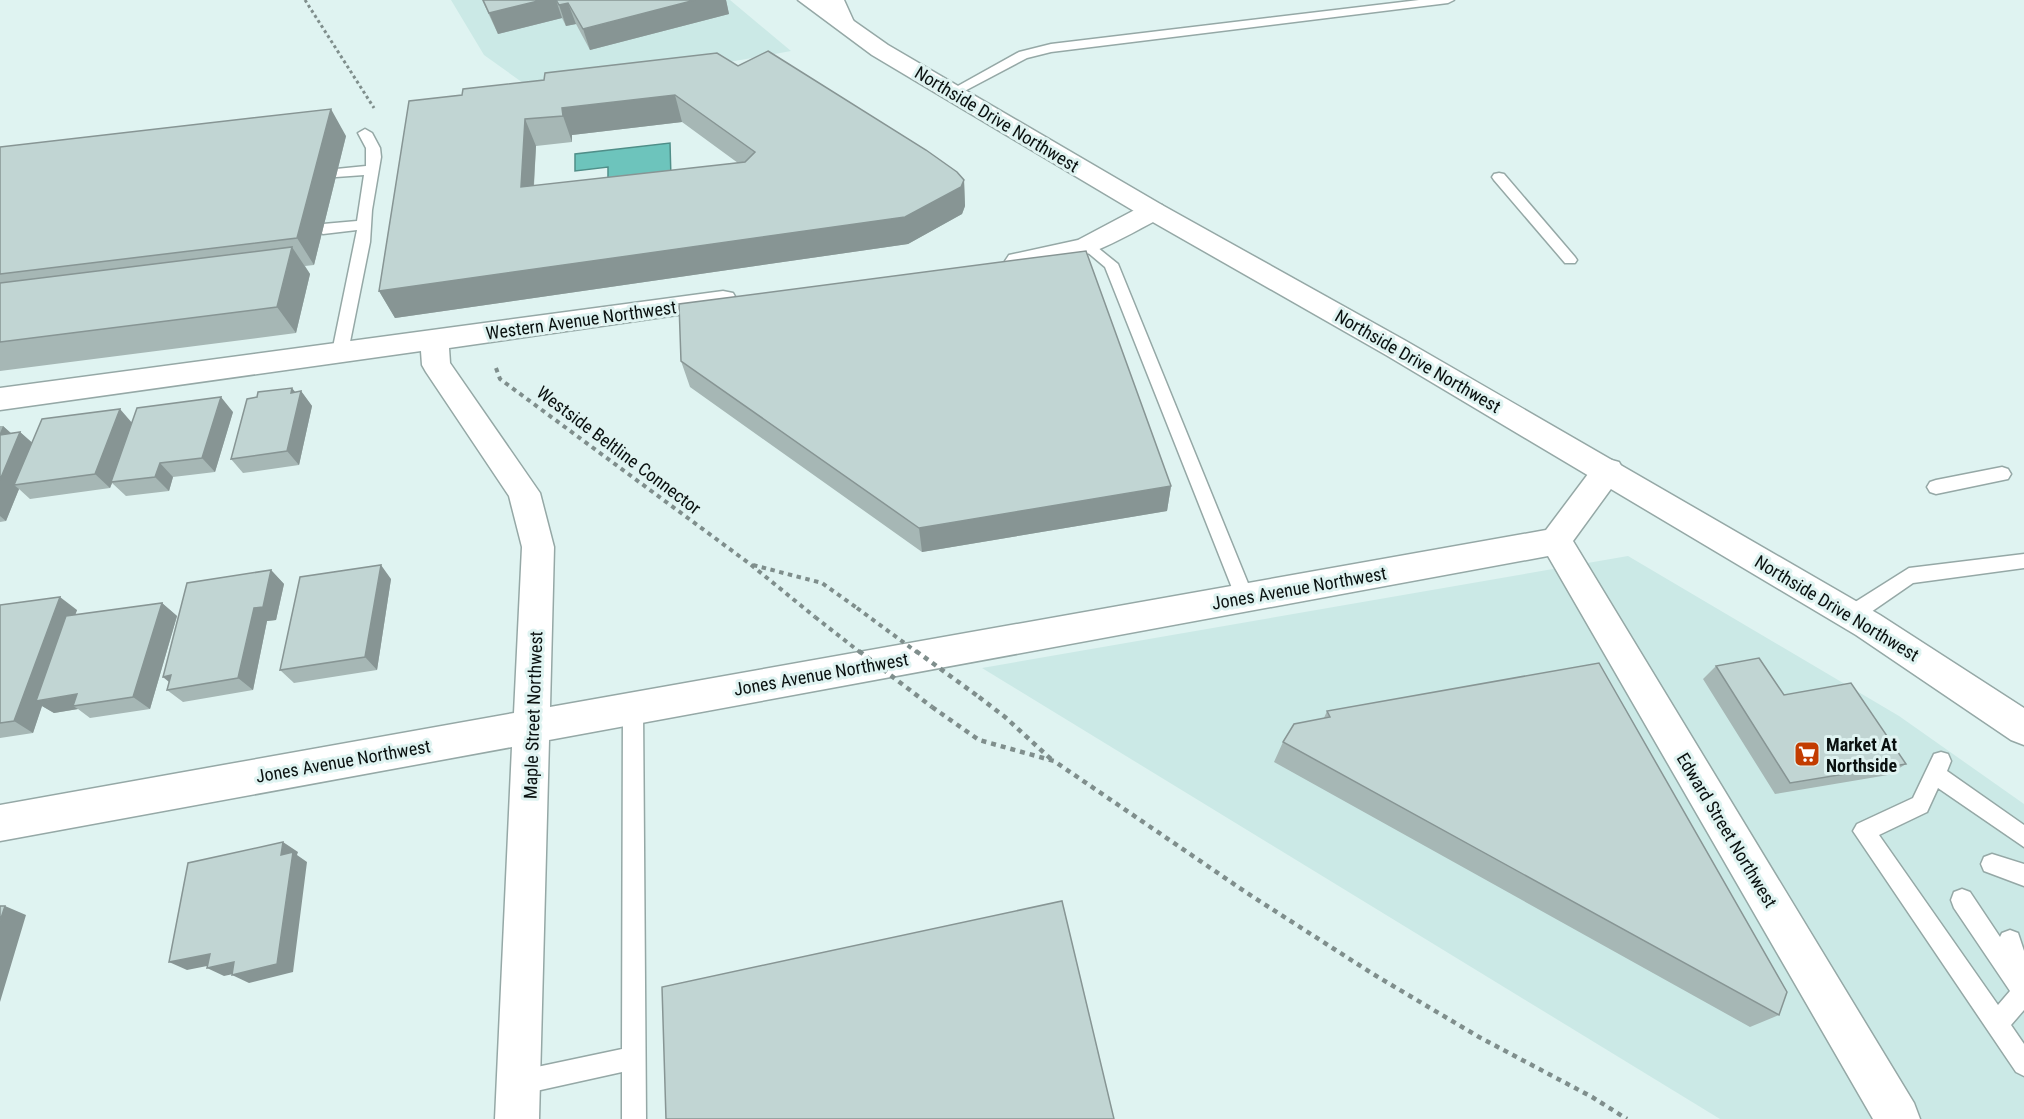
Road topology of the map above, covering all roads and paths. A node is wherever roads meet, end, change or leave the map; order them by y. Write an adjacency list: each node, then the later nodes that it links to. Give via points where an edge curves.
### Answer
1 (305, 0): 6 (path)
2 (809, 0): 4 (street, Northside Drive Northwest)
3 (1448, 0): 5 (lane, via 1051,48 1023,55)
4 (838, 11): 5 (street, Northside Drive Northwest, via 880,50)
5 (953, 92): 11 (street, Northside Drive Northwest)
6 (376, 112)
7 (365, 133): 8 (lane, via 373,148)
8 (373, 163): 9 (lane); 12 (lane)
9 (338, 167)
10 (1499, 177): 15 (lane)
11 (1153, 211): 14 (street); 22 (street, Northside Drive Northwest)
12 (364, 225): 13 (lane); 19 (lane)
13 (323, 229)
14 (1087, 246): 16 (street, via 1057,255); 28 (lane, via 1111,264)
15 (1570, 260)
16 (998, 263)
17 (750, 297): 18 (street, Western Avenue Northwest)
18 (435, 340): 19 (street, Western Avenue Northwest); 31 (street, Maple Street Northwest, via 436,364 524,493 538,547)
19 (340, 352): 21 (street, Western Avenue Northwest)
20 (492, 357): 27 (path, Westside Beltline Connector, via 500,379)
21 (0, 399)
22 (1608, 471): 25 (street); 29 (street, Northside Drive Northwest)
23 (2002, 474): 24 (lane)
24 (1936, 487)
25 (1556, 541): 28 (street, Jones Avenue Northwest); 47 (street, Edward Street Northwest)
26 (2024, 561): 29 (lane, via 1909,576)
27 (750, 564): 33 (path, Westside Beltline Connector, bridge, via 979,740); 33 (path, Westside Beltline Connector, bridge, via 822,583 979,697)
28 (1245, 598): 30 (street, Jones Avenue Northwest)
29 (1851, 615): 32 (street, Northside Drive Northwest)
30 (633, 708): 31 (street, Jones Avenue Northwest); 42 (lane)
31 (533, 727): 34 (street, Jones Avenue Northwest); 44 (street, Maple Street Northwest)
32 (2024, 728)
33 (1054, 761): 46 (path, via 1373,974)
34 (0, 823)
35 (2024, 837): 41 (lane, via 1938,767 1920,805 1864,831)
36 (1992, 864): 37 (lane)
37 (2024, 875)
38 (1962, 900): 40 (lane)
39 (2010, 941): 40 (lane)
40 (2024, 992): 41 (lane)
41 (1997, 1024): 43 (lane)
42 (633, 1058): 44 (lane); 45 (lane)
43 (2024, 1064)
44 (518, 1101)
45 (634, 1119)
46 (1627, 1119)
47 (1898, 1119)

